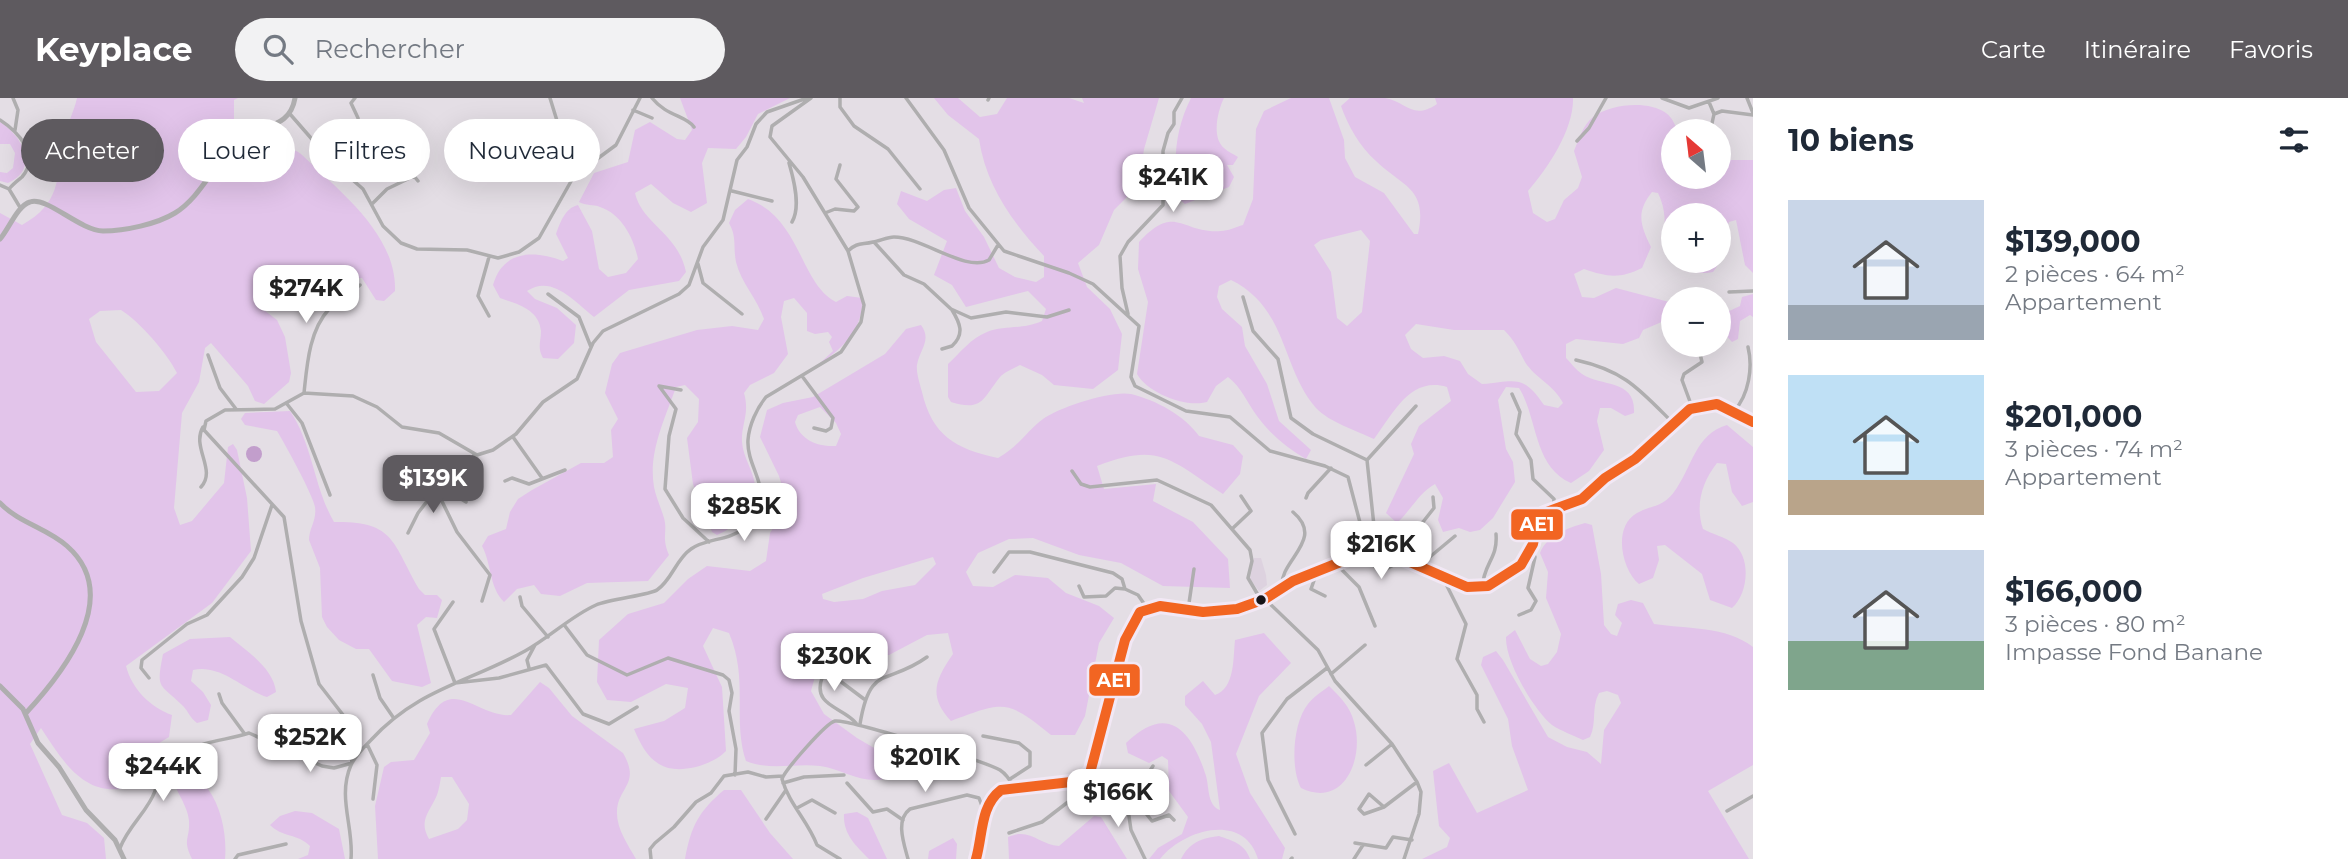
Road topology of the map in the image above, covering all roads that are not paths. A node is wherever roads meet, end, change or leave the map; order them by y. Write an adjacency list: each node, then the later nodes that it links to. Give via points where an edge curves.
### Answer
1 (13, 98): 26 (street, via 18,110)
2 (295, 98): 17 (main road)
3 (355, 98): 21 (street, via 351,103)
4 (550, 98): 22 (street)
5 (640, 98): 16 (street)
6 (652, 98): 25 (street, via 668,114 688,120)
7 (809, 98): 30 (street, via 772,126 770,137); 38 (street, via 761,117 737,160)
8 (840, 98): 37 (street, via 854,126 888,149)
9 (906, 98): 46 (street, via 944,150 969,208)
10 (1182, 98): 59 (street, via 1163,151 1163,205 1120,256)
11 (1606, 98): 28 (street)
12 (1661, 98): 15 (street, via 1685,107)
13 (1718, 98): 15 (street)
14 (1747, 98): 19 (street)
15 (1709, 103): 18 (street)
16 (633, 110): 20 (street); 29 (street, via 616,145)
17 (290, 114): 27 (street); 41 (main road, via 243,138 219,159 188,203 160,220 103,231 82,226 40,201)
18 (1714, 114): 19 (street); 23 (street)
19 (1753, 114)
20 (652, 118)
21 (358, 119)
22 (556, 119)
23 (1713, 119)
24 (0, 120): 26 (street)
25 (694, 127)
26 (15, 130): 36 (street, via 25,144 27,163)
27 (309, 136)
28 (1577, 141)
29 (600, 157)
30 (789, 160): 42 (street); 43 (street, via 794,185)
31 (840, 165): 42 (street, via 836,179 858,207)
32 (356, 182): 40 (street)
33 (402, 182): 40 (street)
34 (571, 182): 48 (street, via 540,238 508,256)
35 (0, 185): 36 (street)
36 (9, 189): 41 (street)
37 (920, 189)
38 (732, 191): 39 (street); 49 (street, via 723,219 703,247)
39 (772, 201)
40 (373, 203): 48 (street, via 383,226 401,243)
41 (21, 209): 44 (main road)
42 (825, 213): 47 (street)
43 (792, 222)
44 (0, 239)
45 (874, 242): 46 (street, via 906,238 977,263 989,260); 47 (street, via 857,243); 55 (street, via 904,275 924,284)
46 (998, 245): 59 (street, via 1011,256 1069,272 1093,284)
47 (848, 251): 66 (street, via 863,298 862,322 841,352)
48 (489, 257): 58 (street, via 478,296)
49 (698, 264): 57 (street, via 703,283); 60 (street, via 679,294 603,331)
50 (360, 285): 68 (street, via 323,318 308,357)
51 (1753, 291): 52 (street)
52 (1731, 292)
53 (548, 294): 60 (street, via 579,317)
54 (1242, 297): 81 (street, via 1253,331 1278,359 1291,418 1313,435)
55 (951, 309): 56 (street, via 975,319 1006,312 1047,317); 62 (street, via 960,323 960,334 952,346)
56 (1069, 310)
57 (742, 314)
58 (489, 316)
59 (1128, 316): 82 (street, via 1140,331 1132,364 1135,386 1186,411 1230,417 1270,451)
60 (591, 347): 79 (street, via 577,379 543,402)
61 (1748, 347): 74 (street, via 1752,363 1747,393)
62 (942, 349)
63 (208, 355): 73 (street, via 223,394)
64 (1701, 357): 72 (street, via 1702,362 1682,380)
65 (1576, 360): 76 (street, via 1608,368 1629,380)
66 (802, 376): 78 (street, via 833,418 831,428); 103 (street, via 766,397 750,429 748,449 761,487 754,518 743,530)
67 (681, 390): 103 (street, via 659,386 676,409 664,485 683,518)
68 (304, 393): 70 (street); 80 (street, via 361,398 402,427 439,433)
69 (1512, 394): 97 (street, via 1520,412 1516,434 1531,460 1533,479 1554,499)
70 (287, 404): 73 (street, via 267,410); 90 (street, via 302,423)
71 (1416, 406): 81 (street)
72 (1692, 408): 74 (street, via 1709,404); 76 (street)
73 (236, 410): 77 (street, via 215,414)
74 (1734, 411): 75 (street)
75 (1753, 422)
76 (1673, 423): 97 (street, via 1582,499)
77 (204, 427): 88 (street, via 199,437 207,473); 96 (street)
78 (814, 428)
79 (513, 437): 80 (street, via 493,450); 85 (street)
80 (474, 454): 87 (street, via 470,461 446,470)
81 (1367, 460): 106 (street, via 1374,526)
82 (1331, 468): 93 (street); 105 (street, via 1348,477 1354,490 1363,534)
83 (565, 470): 85 (street)
84 (1072, 471): 99 (street, via 1081,484 1090,487 1157,480 1211,505)
85 (542, 478): 86 (street, via 529,484 512,478)
86 (505, 481)
87 (441, 484): 89 (street); 94 (street)
88 (201, 487)
89 (436, 489): 100 (street); 122 (street, via 457,532 490,575)
90 (330, 495)
91 (1241, 496): 99 (street, via 1251,511)
92 (1433, 497): 107 (street, via 1434,509 1423,522)
93 (1306, 498)
94 (466, 502)
95 (0, 503): 143 (main road, via 74,553 91,591 86,620 70,657)
96 (272, 505): 137 (street, via 254,558 242,577 207,615 187,624 142,660 141,668); 151 (street, via 284,517 300,621 315,672 347,720)
97 (1553, 509): 104 (street, via 1539,518)
98 (1293, 512): 116 (street, via 1303,521 1305,534 1282,578)
99 (1233, 527): 121 (street, via 1252,554 1248,578)
100 (408, 533)
101 (1496, 534): 117 (street, via 1498,546 1485,569)
102 (1455, 536): 110 (street)
103 (709, 542): 127 (street, via 691,549 658,590 604,602)
104 (1531, 549): 117 (street, via 1512,573); 126 (street, via 1535,557 1528,588 1536,601 1531,610)
105 (1356, 554): 106 (street); 109 (street)
106 (1365, 554): 107 (street); 108 (street, via 1375,567 1384,570)
107 (1380, 554): 108 (street)
108 (1404, 559): 110 (street)
109 (1336, 564): 113 (street); 128 (street, via 1359,587)
110 (1419, 566): 114 (street)
111 (1194, 569): 125 (street)
112 (994, 572): 118 (street, via 1009,552 1030,552 1113,573 1122,579)
113 (1317, 572): 116 (street); 119 (street, via 1311,589)
114 (1443, 578): 117 (street); 145 (street, via 1466,624 1457,659 1477,695 1476,709)
115 (1079, 586): 118 (street, via 1084,597)
116 (1282, 587): 121 (street)
117 (1482, 588)
118 (1125, 589): 124 (street, via 1138,595)
119 (1325, 596)
120 (520, 597): 129 (street, via 522,606)
121 (1263, 600): 125 (street, via 1223,612); 134 (street, via 1318,651)
122 (482, 601)
123 (453, 602): 138 (street, via 434,629)
124 (1147, 608): 125 (street); 158 (street, via 1130,626 1095,759 1088,776)
125 (1188, 610)
126 (1519, 615)
127 (565, 626): 129 (street); 154 (street, via 587,655 626,676 668,658 723,675 731,685)
128 (1374, 626)
129 (548, 637): 130 (street)
130 (535, 645): 133 (street, via 527,660); 138 (street, via 490,670)
131 (1365, 645): 135 (street)
132 (927, 657): 141 (street, via 879,680)
133 (529, 668): 138 (street, via 499,678); 142 (street, via 546,665 589,718 609,724)
134 (1327, 668): 135 (street); 179 (street, via 1287,699 1262,733 1268,780)
135 (1331, 674): 150 (street)
136 (373, 675): 144 (street, via 380,698)
137 (149, 678)
138 (454, 683): 144 (street)
139 (0, 688): 143 (main road)
140 (219, 694): 147 (street)
141 (864, 699): 146 (street); 146 (street, via 832,675 822,677 819,689 823,699)
142 (637, 707)
143 (26, 713): 184 (main road, via 38,743)
144 (393, 717): 149 (street)
145 (1484, 722)
146 (858, 724): 156 (street, via 838,720 822,728); 157 (street, via 976,761)
147 (244, 734): 151 (street, via 254,733 322,766); 184 (street, via 202,742 185,758 164,748 154,754 154,794 127,830)
148 (983, 736): 157 (street, via 1019,743 1030,752 1030,766)
149 (367, 744): 151 (street); 168 (street, via 377,765)
150 (1392, 744): 152 (street); 159 (street)
151 (352, 763): 187 (street, via 345,808)
152 (1366, 765)
153 (1153, 766): 166 (street)
154 (735, 775): 156 (street); 188 (street, via 724,776 711,793 696,802 653,845)
155 (844, 775): 160 (street)
156 (783, 776): 160 (street)
157 (1010, 779): 162 (street)
158 (1078, 781): 162 (street); 163 (street); 165 (street)
159 (1417, 782): 169 (street); 180 (street, via 1420,802)
160 (783, 783): 164 (street)
161 (847, 783): 176 (street, via 873,812 887,809)
162 (1013, 786): 174 (street, via 995,793)
163 (1125, 789): 166 (street); 192 (street, via 1126,813)
164 (786, 790): 170 (street); 175 (street)
165 (1080, 792): 171 (street); 178 (street, via 1042,822)
166 (1134, 796): 177 (street, via 1152,821 1169,815)
167 (1753, 796): 172 (street)
168 (373, 799)
169 (1384, 807): 169 (street, via 1364,814 1359,809 1369,794)
170 (797, 808): 173 (street, via 812,800); 189 (street, via 817,845)
171 (1107, 808)
172 (1727, 811)
173 (835, 813)
174 (986, 816): 176 (street, via 979,798 967,795 910,809); 191 (street)
175 (766, 819)
176 (903, 820): 190 (street)
177 (1174, 820)
178 (1009, 833)
179 (1295, 834)
180 (1412, 840): 183 (street, via 1393,837 1387,848); 194 (street)
181 (1355, 843): 183 (street)
182 (286, 844): 186 (street)
183 (1363, 845): 193 (street)
184 (120, 848): 185 (main road)
185 (124, 859)
186 (235, 859)
187 (351, 859)
188 (651, 859)
189 (840, 859)
190 (908, 859)
191 (976, 859)
192 (1145, 859)
193 (1354, 859)
194 (1404, 859)

